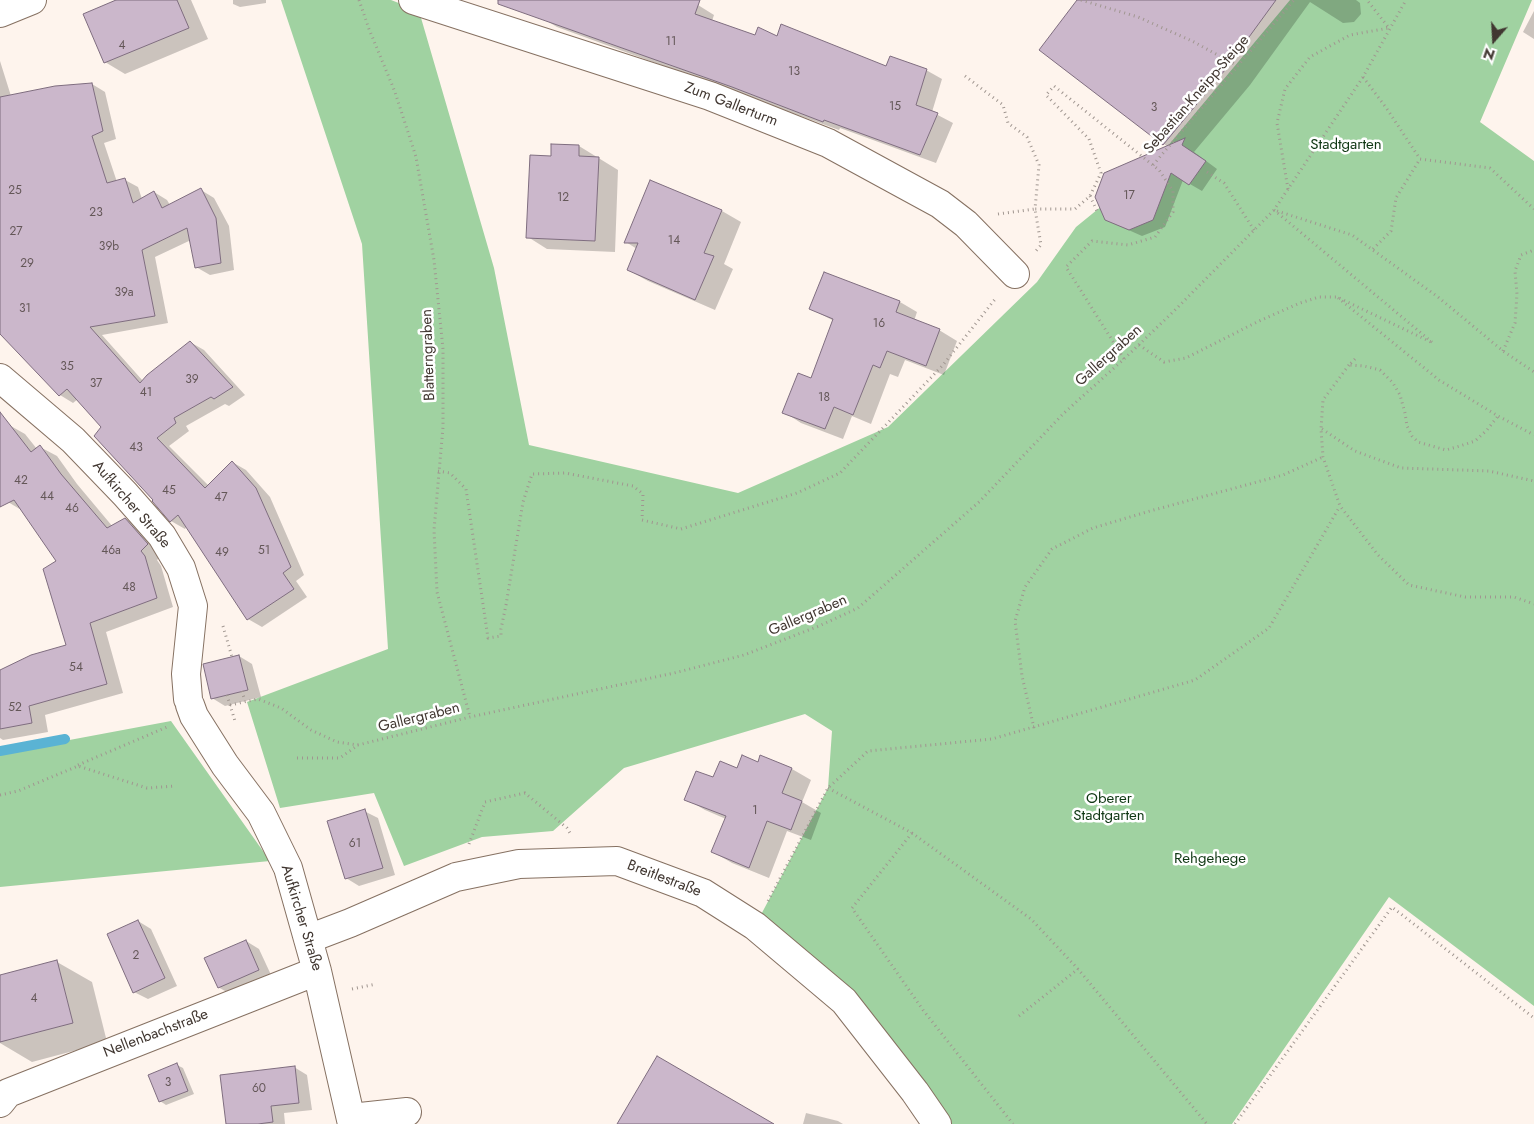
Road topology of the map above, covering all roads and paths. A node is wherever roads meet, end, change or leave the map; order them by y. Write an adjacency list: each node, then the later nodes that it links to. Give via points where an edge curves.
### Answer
1 (32, 0): 8 (street)
2 (359, 0): 37 (path, Blatterngraben, via 416,157 434,260 442,349 442,427)
3 (414, 0): 24 (street, Zum Gallerturm, via 710,96 828,143 940,204 966,224)
4 (1081, 0): 10 (path, via 1138,17)
5 (1294, 0): 10 (path, Sebastian-Kneipp-Steige)
6 (1367, 0): 9 (path)
7 (1406, 0): 9 (path, Gallergraben)
8 (0, 13)
9 (1389, 28): 12 (path, Gallergraben); 16 (path, via 1350,36 1310,57 1285,89 1277,123)
10 (1238, 66): 14 (path, Sebastian-Kneipp-Steige)
11 (965, 76): 17 (path, via 1003,105 1008,123 1027,137 1039,165 1035,210 1075,209)
12 (1363, 77): 13 (path); 16 (path, Gallergraben)
13 (1420, 159): 18 (path, via 1490,168); 22 (path, via 1396,198 1391,232)
14 (1153, 165): 17 (path, Sebastian-Kneipp-Steige, via 1054,86 1046,94 1089,139 1100,173); 28 (path, via 1174,190 1173,212 1155,237 1128,245 1092,241 1066,267)
15 (1207, 172): 21 (path, via 1224,183)
16 (1288, 190): 19 (path, Gallergraben)
17 (1090, 196): 20 (path)
18 (1534, 209)
19 (1274, 210): 21 (path, Gallergraben); 22 (path, via 1352,235); 25 (path, via 1433,343)
20 (1097, 211)
21 (1254, 230): 26 (path, Gallergraben)
22 (1372, 248): 27 (path)
23 (1534, 250): 27 (path, via 1521,255 1515,271 1515,323)
24 (1015, 274): 37 (path, via 943,365 840,474 797,493 681,529 642,520 643,494 633,486 565,473 532,474 523,502 501,636 488,638 466,489 450,473)
25 (1337, 297): 26 (path, via 1319,297 1300,304 1186,358 1164,362); 33 (path, via 1439,380)
26 (1138, 345): 28 (path, Gallergraben)
27 (1503, 351): 31 (path)
28 (1124, 359): 45 (path, Gallergraben, via 1064,413 979,502 858,608 744,654 674,673)
29 (1356, 359): 30 (path)
30 (1349, 366): 33 (path, via 1380,370 1394,382 1407,426 1418,442 1446,450 1475,441); 34 (path, via 1324,400)
31 (1534, 372)
32 (0, 378): 44 (street, Aufkircher Straße, via 73,440 126,494 162,536 181,568 193,606 186,674)
33 (1498, 416): 35 (path)
34 (1321, 429): 36 (path); 38 (path, via 1355,451 1401,468 1489,471)
35 (1534, 435)
36 (1323, 457): 39 (path); 46 (path, via 1282,475 1093,528 1052,549 1025,587 1015,621 1022,676)
37 (438, 471): 45 (path, Blatterngraben, via 434,530 437,592)
38 (1534, 481)
39 (1340, 506): 40 (path, via 1378,555 1409,585 1465,597 1514,597); 46 (path, via 1269,628 1195,680)
40 (1534, 604)
41 (242, 691): 42 (path)
42 (245, 701): 43 (path); 47 (path, via 258,698 281,708 328,738)
43 (230, 705)
44 (191, 706): 49 (path); 57 (street, Aufkircher Straße, via 225,764 261,813 288,868)
45 (470, 717): 47 (path, Gallergraben)
46 (1034, 728): 51 (path, via 992,739 868,751)
47 (358, 745): 48 (path, Gallergraben, via 340,758)
48 (297, 758)
49 (78, 766): 50 (path, via 147,788); 52 (path, via 18,791)
50 (176, 786)
51 (828, 788): 53 (path); 56 (path)
52 (0, 795)
53 (912, 833): 58 (path, via 1031,919); 66 (path, via 852,908 923,1010)
54 (586, 862): 55 (street, Breitlestraße, via 519,864); 55 (path, via 568,828 525,793 485,802); 56 (street, Breitlestraße, via 618,861 703,893)
55 (456, 877): 57 (street, Breitlestraße)
56 (755, 926): 65 (street, Breitlestraße, via 844,1000)
57 (308, 939): 59 (street, Aufkircher Straße)
58 (1078, 969): 60 (path); 67 (path)
59 (317, 971): 62 (street, Nellenbachstraße, via 8,1093); 64 (street, Aufkircher Straße)
60 (1019, 1016)
61 (1534, 1018): 68 (path, via 1392,907)
62 (0, 1103)
63 (407, 1112): 64 (street)
64 (351, 1121)
65 (937, 1124)
66 (1012, 1124)
67 (1207, 1124)
68 (1235, 1124)

